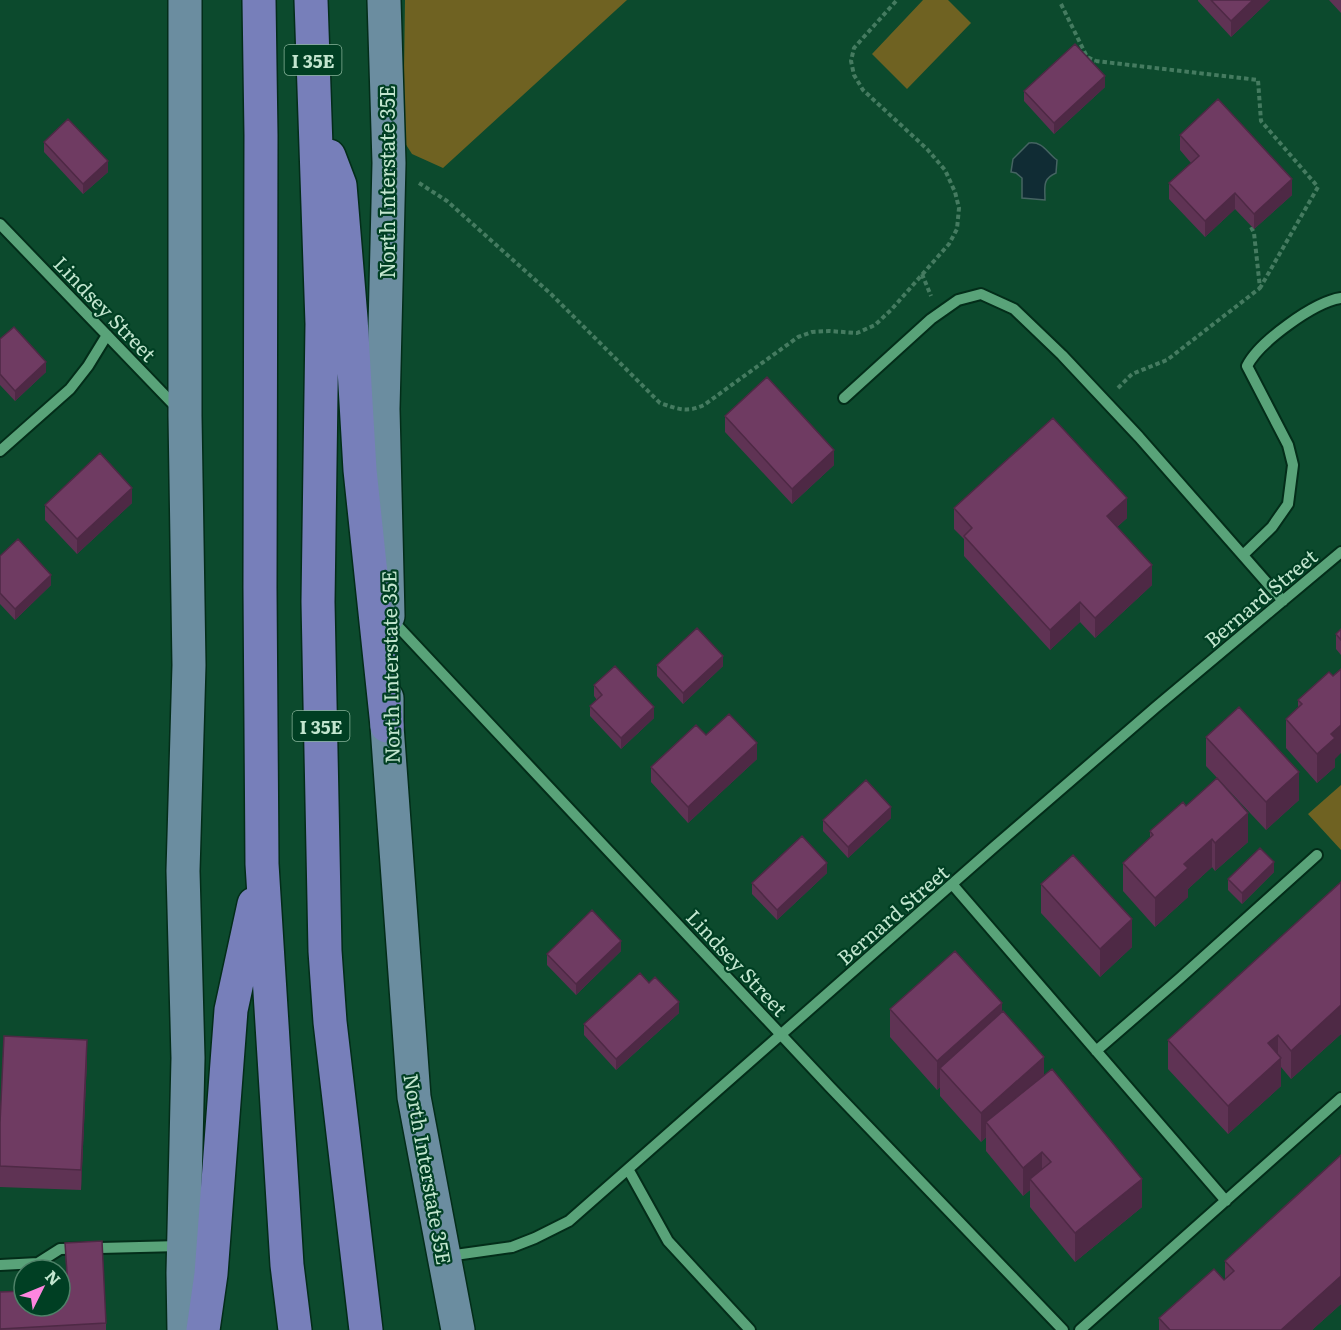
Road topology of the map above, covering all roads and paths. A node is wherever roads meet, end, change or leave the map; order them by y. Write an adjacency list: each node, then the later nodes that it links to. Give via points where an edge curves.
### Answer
1 (185, 0): 18 (main road)
2 (259, 0): 26 (highway, I 35E)
3 (311, 0): 9 (highway, I 35E)
4 (384, 0): 10 (main road, North Interstate 35E)
5 (897, 0): 10 (path, via 854,48 854,75 863,90 945,170 959,208 957,230 949,244 875,325 857,333 812,332 798,337 693,410 660,403 552,295 447,201)
6 (1060, 4): 7 (path, via 1087,57)
7 (1096, 61): 8 (path); 13 (path, via 1258,80 1261,121 1318,187)
8 (1088, 69)
9 (315, 120): 24 (highway, via 340,184 360,470); 39 (highway, I 35E, via 322,324 318,602 325,951)
10 (389, 163): 23 (main road, North Interstate 35E, via 383,409)
11 (0, 224): 15 (street, Lindsey Street)
12 (1250, 225): 13 (path)
13 (1260, 288): 17 (path, via 1167,360 1132,374)
14 (1341, 298): 21 (street, via 1319,306 1269,339 1247,366 1288,445 1293,465 1288,504)
15 (107, 335): 18 (street, Lindsey Street); 19 (street, via 70,389)
16 (844, 398): 17 (street, via 931,319 958,300 981,294 1014,309)
17 (1104, 400): 21 (street)
18 (185, 416): 33 (main road, via 189,665 183,871 188,1058)
19 (0, 451)
20 (1341, 552): 22 (street, Bernard Street)
21 (1243, 555): 22 (street)
22 (1283, 601): 27 (street, Bernard Street)
23 (388, 616): 24 (main road, North Interstate 35E); 28 (street, Lindsey Street)
24 (387, 726): 34 (main road, North Interstate 35E, via 414,1097)
25 (1317, 855): 29 (street)
26 (262, 864): 37 (highway, via 231,1010 211,1274); 38 (highway, I 35E, via 287,1264)
27 (952, 884): 28 (street, Bernard Street); 29 (street)
28 (782, 1035): 31 (street, Bernard Street); 42 (street, Lindsey Street)
29 (1096, 1051): 32 (street)
30 (1341, 1098): 32 (street)
31 (628, 1169): 34 (street, Bernard Street, via 569,1221 535,1238 512,1247); 41 (street, via 668,1241)
32 (1226, 1201): 43 (street)
33 (183, 1246): 35 (street, via 60,1249 38,1263); 36 (main road)
34 (444, 1257): 40 (main road, North Interstate 35E)
35 (0, 1265)
36 (184, 1330)
37 (203, 1330)
38 (295, 1330)
39 (366, 1330)
40 (458, 1330)
41 (750, 1330)
42 (1063, 1330)
43 (1080, 1330)

